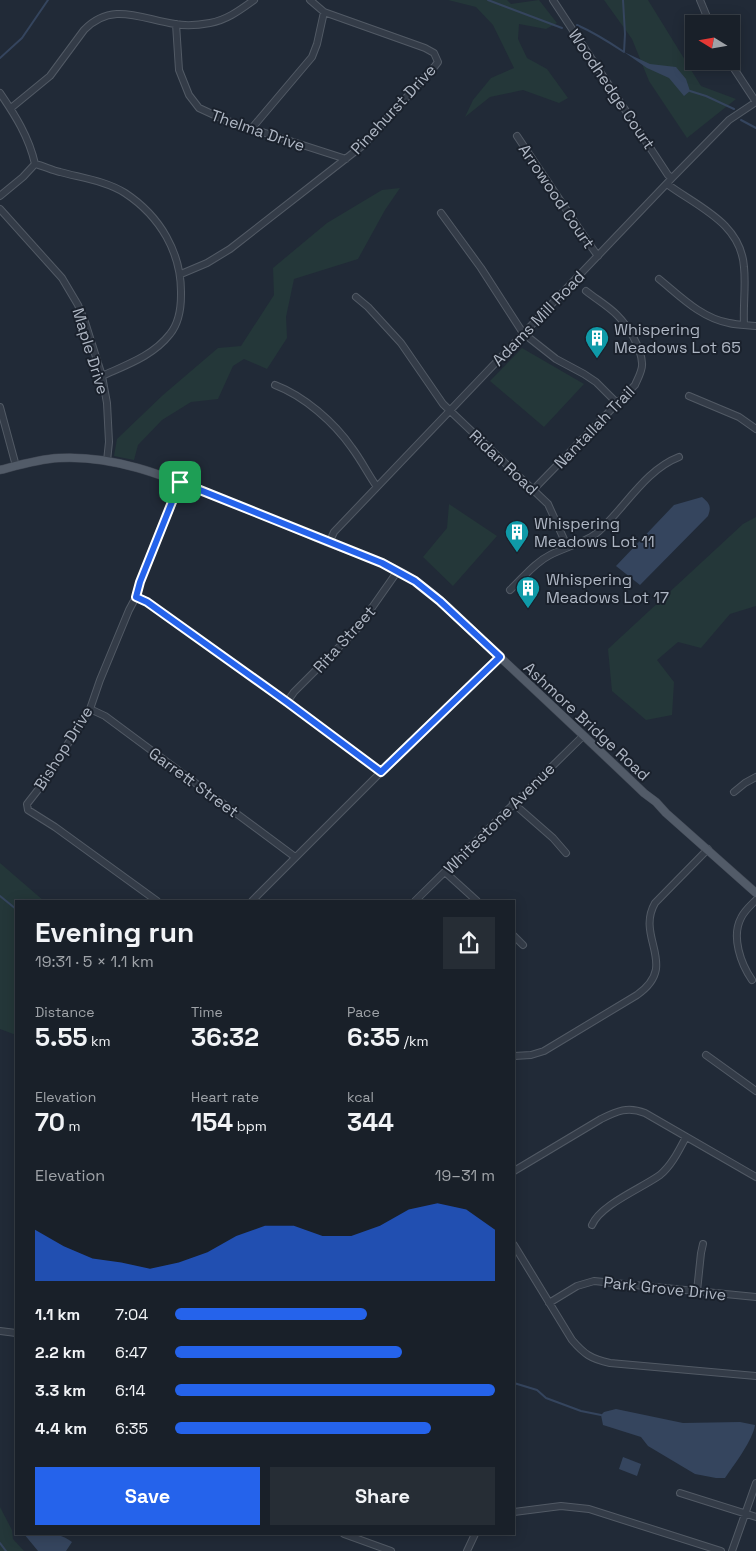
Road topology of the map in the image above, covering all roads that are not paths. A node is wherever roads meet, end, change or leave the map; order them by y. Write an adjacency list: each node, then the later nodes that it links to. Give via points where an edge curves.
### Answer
1 (254, 0): 7 (street, via 219,21)
2 (310, 0): 5 (street, Pinehurst Drive)
3 (553, 0): 16 (street, Woodhedge Court)
4 (700, 0): 6 (street)
5 (324, 12): 12 (street, via 312,57); 14 (street, Pinehurst Drive, via 426,48 438,59 374,135)
6 (706, 15)
7 (176, 24): 11 (street, via 122,14 95,20 50,76); 12 (street, Thelma Drive, via 179,70 193,102 206,113)
8 (735, 70): 10 (street)
9 (0, 93): 11 (street)
10 (756, 102): 16 (street, Adams Mill Road, via 728,120)
11 (11, 108): 15 (street, via 27,138)
12 (252, 128): 14 (street, Thelma Drive)
13 (517, 136): 21 (street, Arrowood Court)
14 (346, 159): 22 (street, Pinehurst Drive, via 230,249)
15 (35, 164): 18 (street); 22 (street, via 107,184 131,197 162,228)
16 (672, 178): 17 (street, Adams Mill Road)
17 (667, 184): 21 (street, Adams Mill Road); 26 (street, via 720,220 736,238 744,265)
18 (0, 196)
19 (0, 209): 29 (street, Maple Drive, via 70,289 86,322)
20 (441, 213): 28 (street)
21 (598, 256): 28 (street, Adams Mill Road)
22 (181, 274): 29 (street, via 180,312 170,333 148,354)
23 (659, 279): 26 (street, via 704,313 728,323)
24 (586, 291): 32 (street, Nantallah Trail, via 617,315 638,348 642,363 640,374 635,385)
25 (356, 297): 34 (street, Ridan Road, via 401,343)
26 (744, 324): 27 (street)
27 (756, 326)
28 (523, 333): 32 (street, via 556,359 596,382); 34 (street, Adams Mill Road)
29 (102, 376): 37 (street, Maple Drive, via 109,417)
30 (275, 385): 41 (street, via 293,394 335,427)
31 (689, 396): 35 (street, via 739,417)
32 (616, 403): 42 (street, Nantallah Trail)
33 (0, 407): 38 (street)
34 (449, 410): 41 (street, Adams Mill Road); 42 (street, Ridan Road)
35 (756, 430)
36 (679, 457): 44 (street, via 644,482 596,534)
37 (108, 461): 38 (main road, Ashmore Bridge Road, via 60,458); 40 (main road, Ashmore Bridge Road)
38 (16, 466): 39 (main road, Ashmore Bridge Road)
39 (0, 470)
40 (180, 482): 43 (main road, Ashmore Bridge Road); 47 (street, Bishop Drive)
41 (377, 487): 43 (street, Adams Mill Road, via 334,532)
42 (534, 490): 44 (street, Ridan Road, via 552,511)
43 (329, 543): 45 (main road, Ashmore Bridge Road)
44 (566, 546): 46 (street, via 538,562)
45 (397, 572): 48 (main road, Ashmore Bridge Road, via 427,590); 49 (street, Rita Street, via 357,629)
46 (510, 590)
47 (136, 597): 49 (street); 50 (street, Bishop Drive)
48 (500, 657): 51 (main road, Ashmore Bridge Road); 52 (street)
49 (287, 702): 52 (street)
50 (90, 709): 58 (street, Garrett Street, via 105,716); 61 (street, Bishop Drive, via 27,804 28,810)
51 (583, 736): 55 (street, Whitestone Avenue); 56 (main road, Ashmore Bridge Road)
52 (381, 772): 58 (street)
53 (756, 777): 54 (street)
54 (734, 792)
55 (513, 803): 57 (street); 59 (street, Whitestone Avenue)
56 (708, 850): 60 (main road, Ashmore Bridge Road); 70 (street, via 652,909 650,929 657,966 650,986 544,1051)
57 (566, 852)
58 (295, 857): 62 (street)
59 (445, 872): 63 (street, Whitestone Avenue); 64 (street)
60 (756, 893)
61 (156, 900)
62 (253, 900)
63 (415, 900)
64 (476, 900)
65 (756, 900): 68 (street, via 741,917 738,930 740,954)
66 (515, 937): 67 (street)
67 (523, 944)
68 (752, 980)
69 (706, 1055): 71 (street)
70 (515, 1056)
71 (756, 1091)
72 (686, 1136): 73 (street, via 639,1110 623,1109); 74 (street); 75 (street, via 667,1168 597,1215)
73 (515, 1170)
74 (756, 1177)
75 (592, 1225)
76 (703, 1244): 78 (street)
77 (515, 1247): 80 (street)
78 (697, 1291): 79 (street, Park Grove Drive); 80 (street, Park Grove Drive, via 594,1281 578,1286)
79 (756, 1297)
80 (549, 1303): 83 (street, via 572,1340 593,1359)
81 (0, 1331): 82 (street)
82 (15, 1334)
83 (756, 1376)
84 (756, 1483): 87 (street)
85 (680, 1493): 87 (street)
86 (515, 1512): 93 (street, via 561,1506 589,1509)
87 (745, 1513): 88 (street); 94 (street)
88 (756, 1517)
89 (347, 1535): 91 (street)
90 (475, 1535): 92 (street)
91 (391, 1551)
92 (467, 1551)
93 (722, 1551)
94 (732, 1551)

